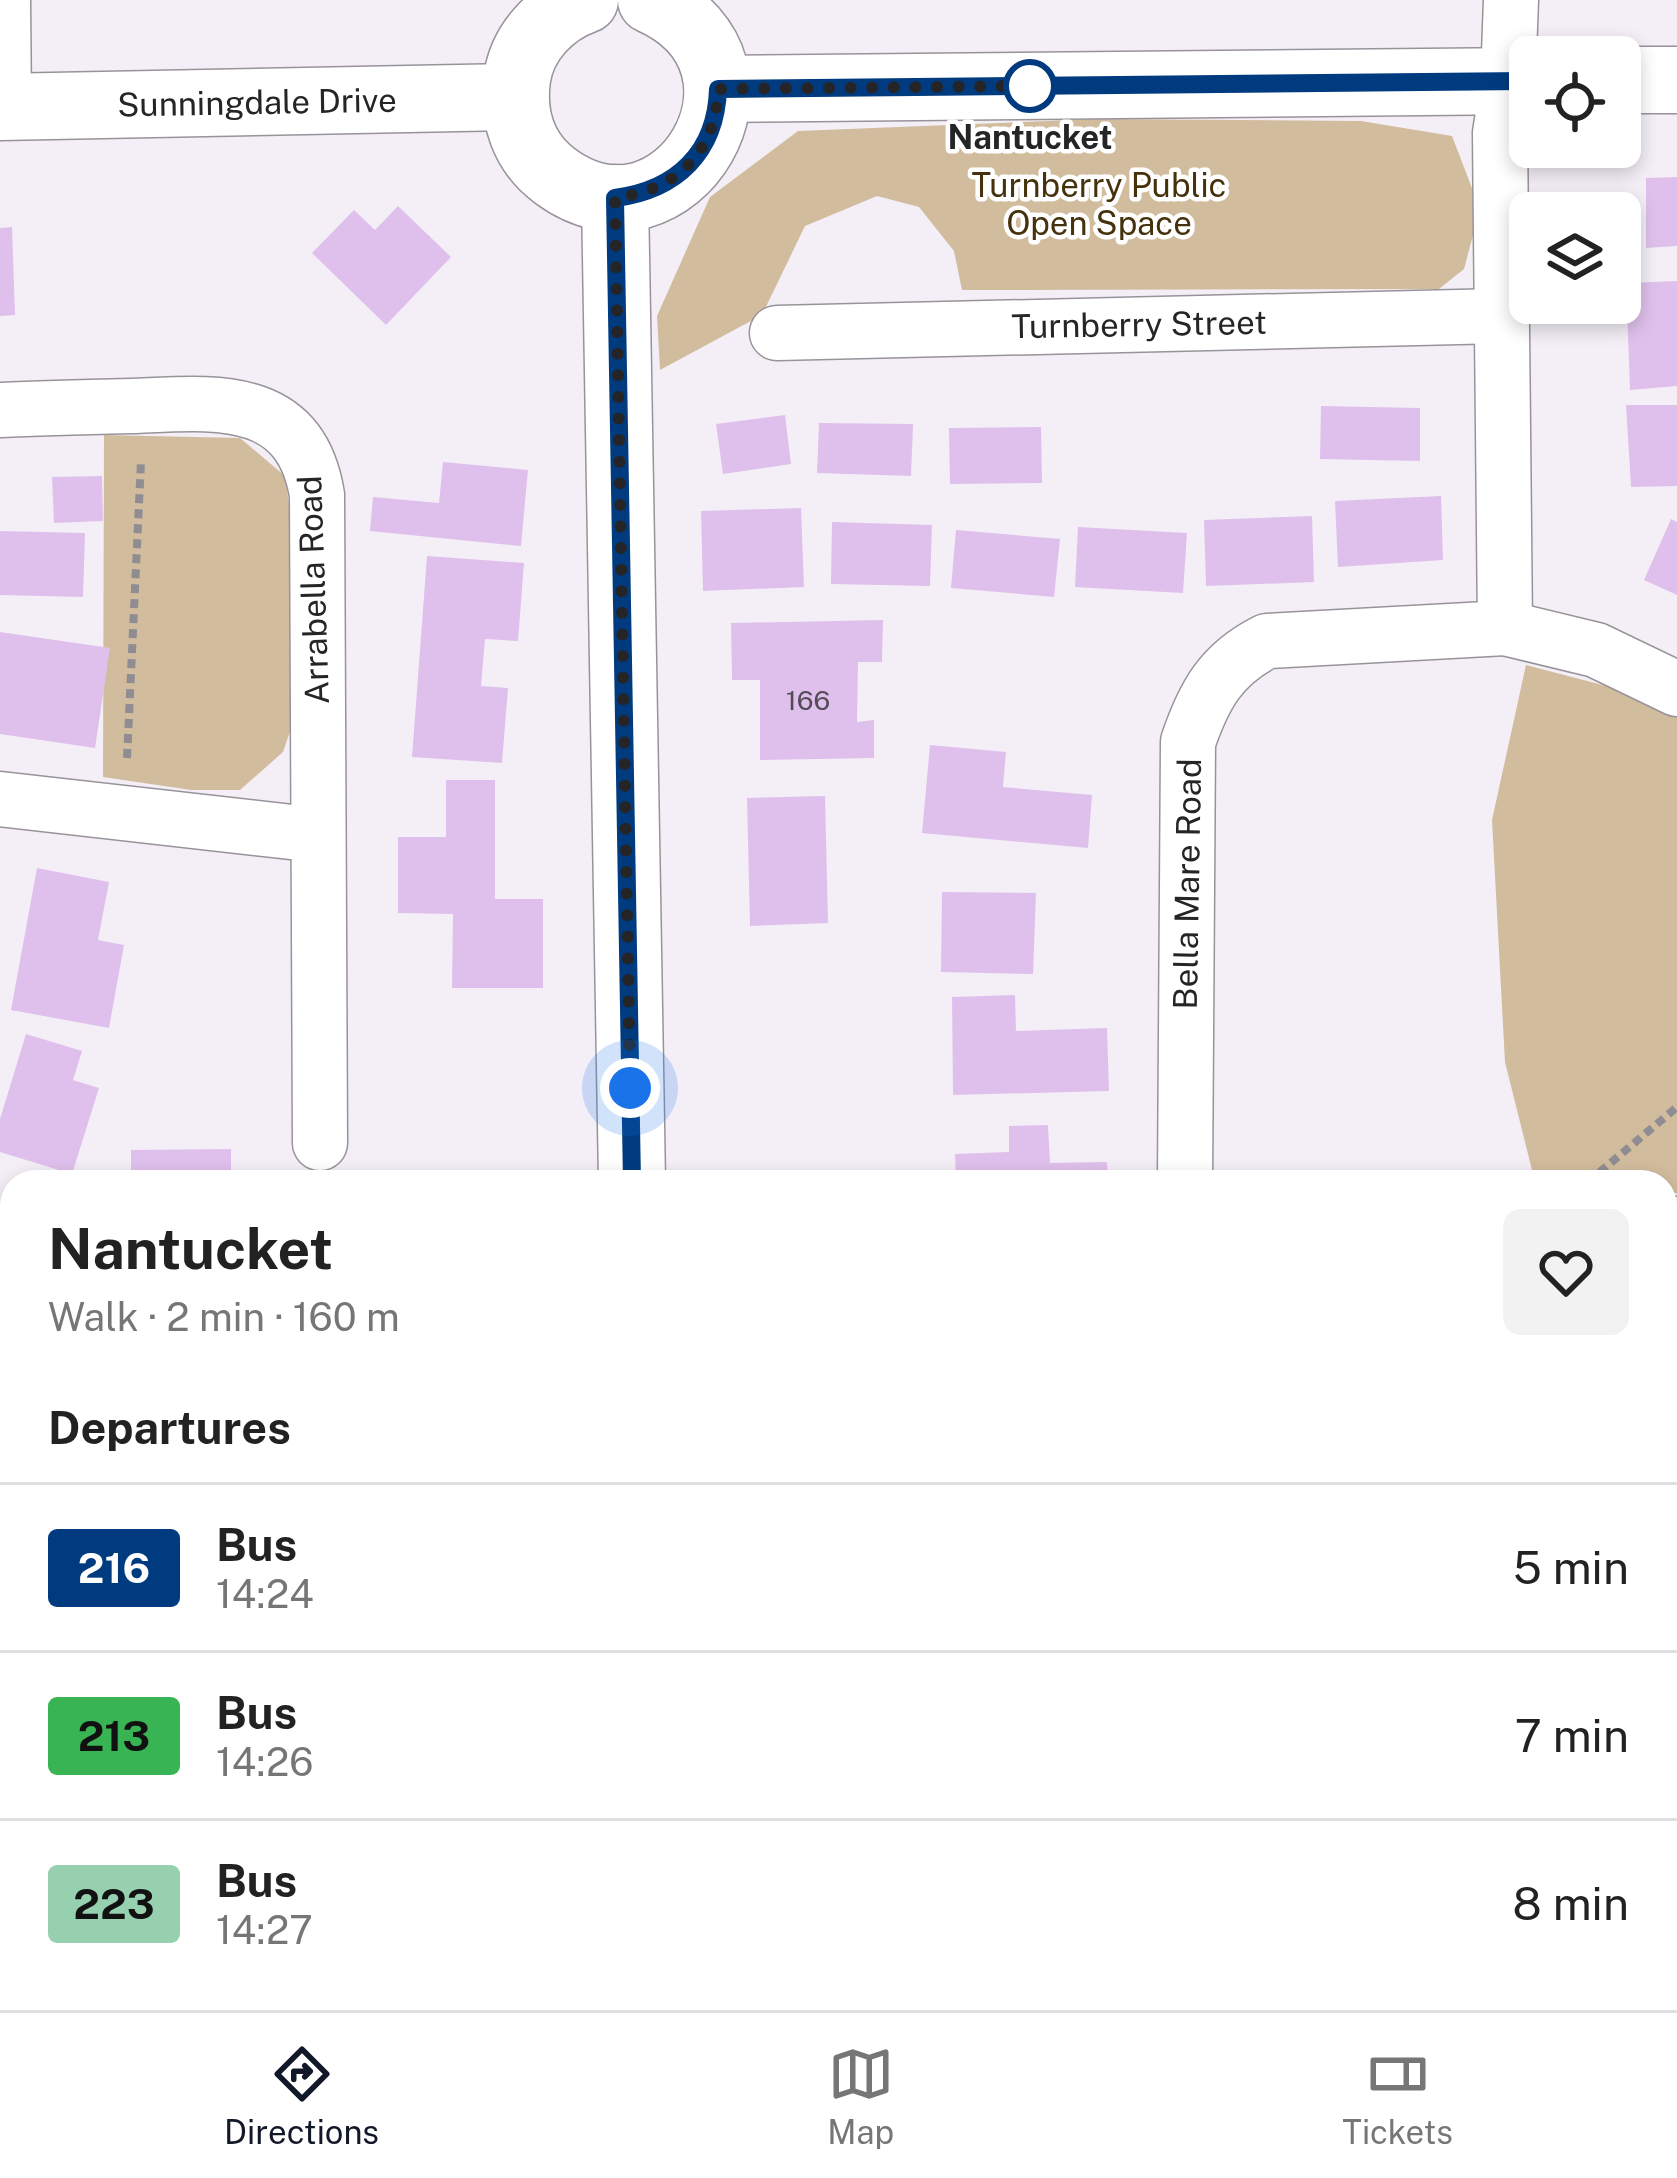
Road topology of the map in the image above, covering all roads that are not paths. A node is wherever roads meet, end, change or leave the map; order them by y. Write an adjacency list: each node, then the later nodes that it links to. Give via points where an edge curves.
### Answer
1 (3, 0): 11 (street)
2 (585, 0): 10 (street, via 547,22 530,44)
3 (651, 0): 9 (street, via 703,42)
4 (1511, 0): 5 (street)
5 (1515, 36)
6 (1641, 80): 7 (street)
7 (1677, 80)
8 (1509, 81): 9 (street)
9 (718, 89): 13 (street, via 712,130 690,166 656,189)
10 (515, 97): 11 (street, Sunningdale Drive); 13 (street, via 518,123 544,168 589,194)
11 (2, 107)
12 (1509, 108): 14 (street, via 1500,133)
13 (615, 198): 22 (street)
14 (1502, 316): 15 (street, Turnberry Street); 17 (street)
15 (777, 332)
16 (0, 410): 20 (street, Arrabella Road, via 228,403 277,423 306,453 317,495)
17 (1505, 628): 18 (street, Bella Mare Road, via 1596,650); 23 (street, Bella Mare Road, via 1267,641 1209,688 1188,742)
18 (1677, 688)
19 (0, 799): 20 (street)
20 (318, 835): 21 (street, Arrabella Road)
21 (320, 1143)
22 (632, 1170)
23 (1185, 1170)

